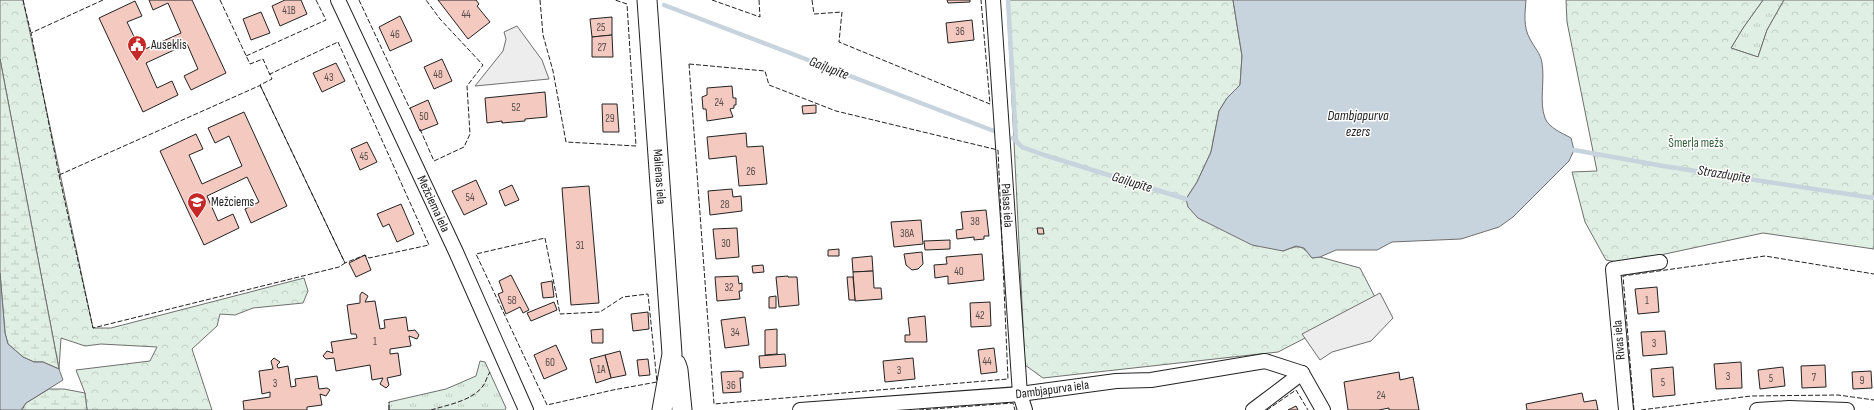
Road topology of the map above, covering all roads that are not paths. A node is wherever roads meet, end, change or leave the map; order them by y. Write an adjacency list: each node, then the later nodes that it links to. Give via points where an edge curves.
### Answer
1 (338, 0): 8 (street, Mežciema iela, via 456,252)
2 (647, 0): 5 (street, Malienas iela)
3 (993, 0): 7 (street, Palsas iela)
4 (1660, 262): 15 (street, Rīvas iela, via 1613,269)
5 (672, 354): 9 (street, Malienas iela); 10 (street, Malienas iela, via 678,370)
6 (1302, 372): 7 (street, Dambjapurva iela, via 1265,361 1151,380 1116,381); 13 (street); 14 (street)
7 (1020, 394): 11 (street, Dambjapurva iela); 12 (street, Palsas iela)
8 (526, 410)
9 (662, 410)
10 (682, 410)
11 (800, 410)
12 (1025, 410)
13 (1253, 410)
14 (1323, 410)
15 (1626, 410)
16 (1757, 410): 17 (street)
17 (1847, 410)

